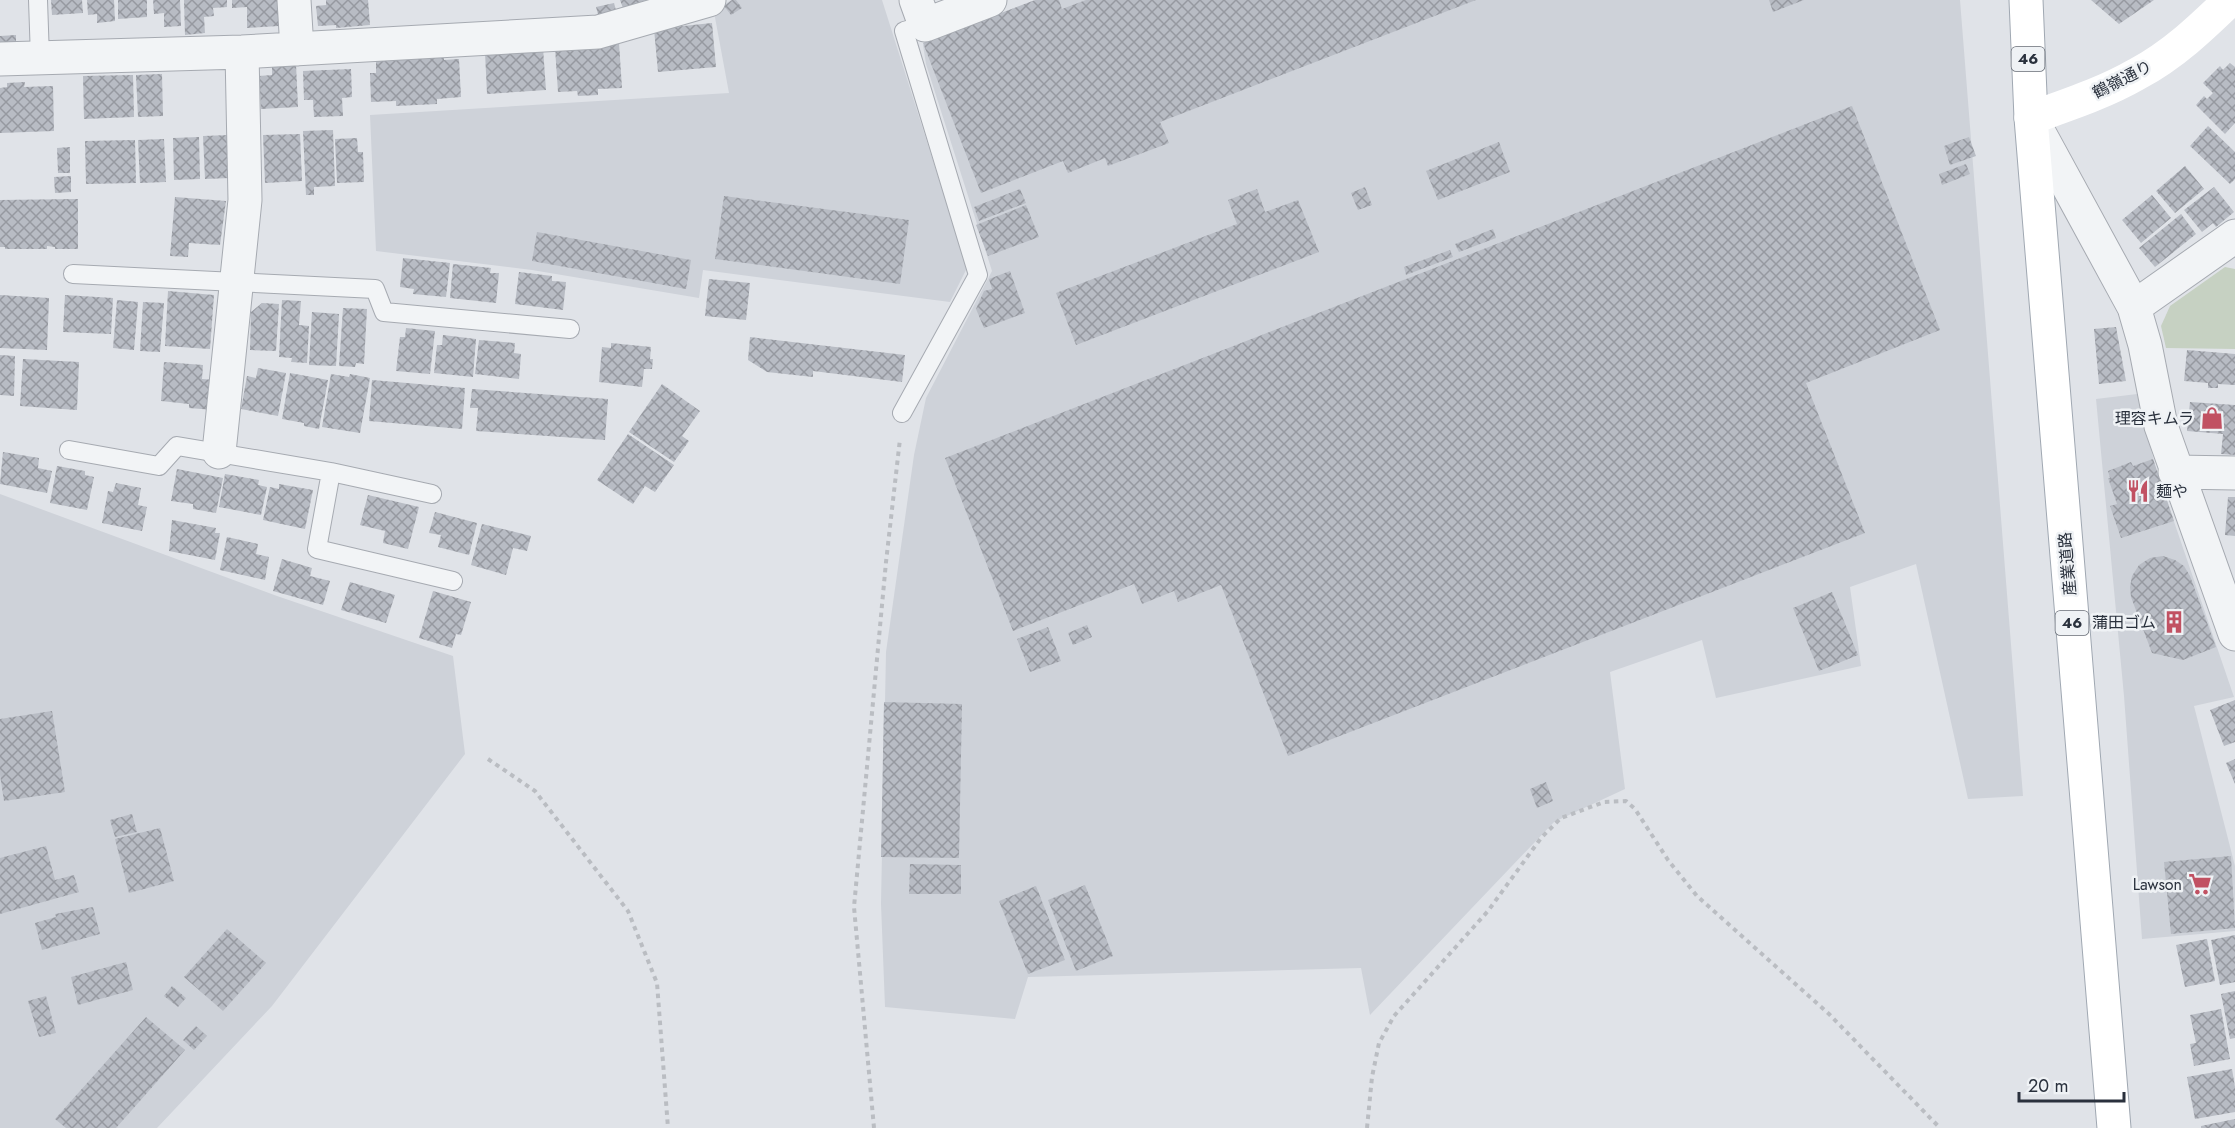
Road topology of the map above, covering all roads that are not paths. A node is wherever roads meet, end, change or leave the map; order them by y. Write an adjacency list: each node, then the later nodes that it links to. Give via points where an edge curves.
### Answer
1 (38, 0): 10 (lane)
2 (294, 0): 8 (street)
3 (709, 0): 8 (street, via 598,32)
4 (990, 0): 7 (street)
5 (2026, 0): 12 (main road, 産業道路 / 46)
6 (2230, 0): 12 (main road, 鶴嶺通り, via 2189,40 2138,74)
7 (920, 12): 18 (lane, via 904,31 978,275)
8 (297, 49): 9 (street)
9 (242, 52): 10 (street); 15 (street, via 245,200)
10 (40, 58): 11 (street)
11 (0, 59)
12 (2031, 118): 16 (street); 27 (main road, 産業道路 / 46)
13 (2235, 236): 16 (street)
14 (72, 274): 15 (lane)
15 (237, 283): 17 (lane, via 375,289 384,312); 20 (street)
16 (2134, 307): 22 (street)
17 (570, 329)
18 (902, 412)
19 (69, 450): 20 (lane, via 159,466 177,446)
20 (219, 452): 21 (lane)
21 (331, 472): 24 (lane); 25 (lane, via 318,549)
22 (2175, 472): 23 (street); 26 (street)
23 (2235, 473)
24 (432, 494)
25 (453, 582)
26 (2235, 634)
27 (2114, 1128)

